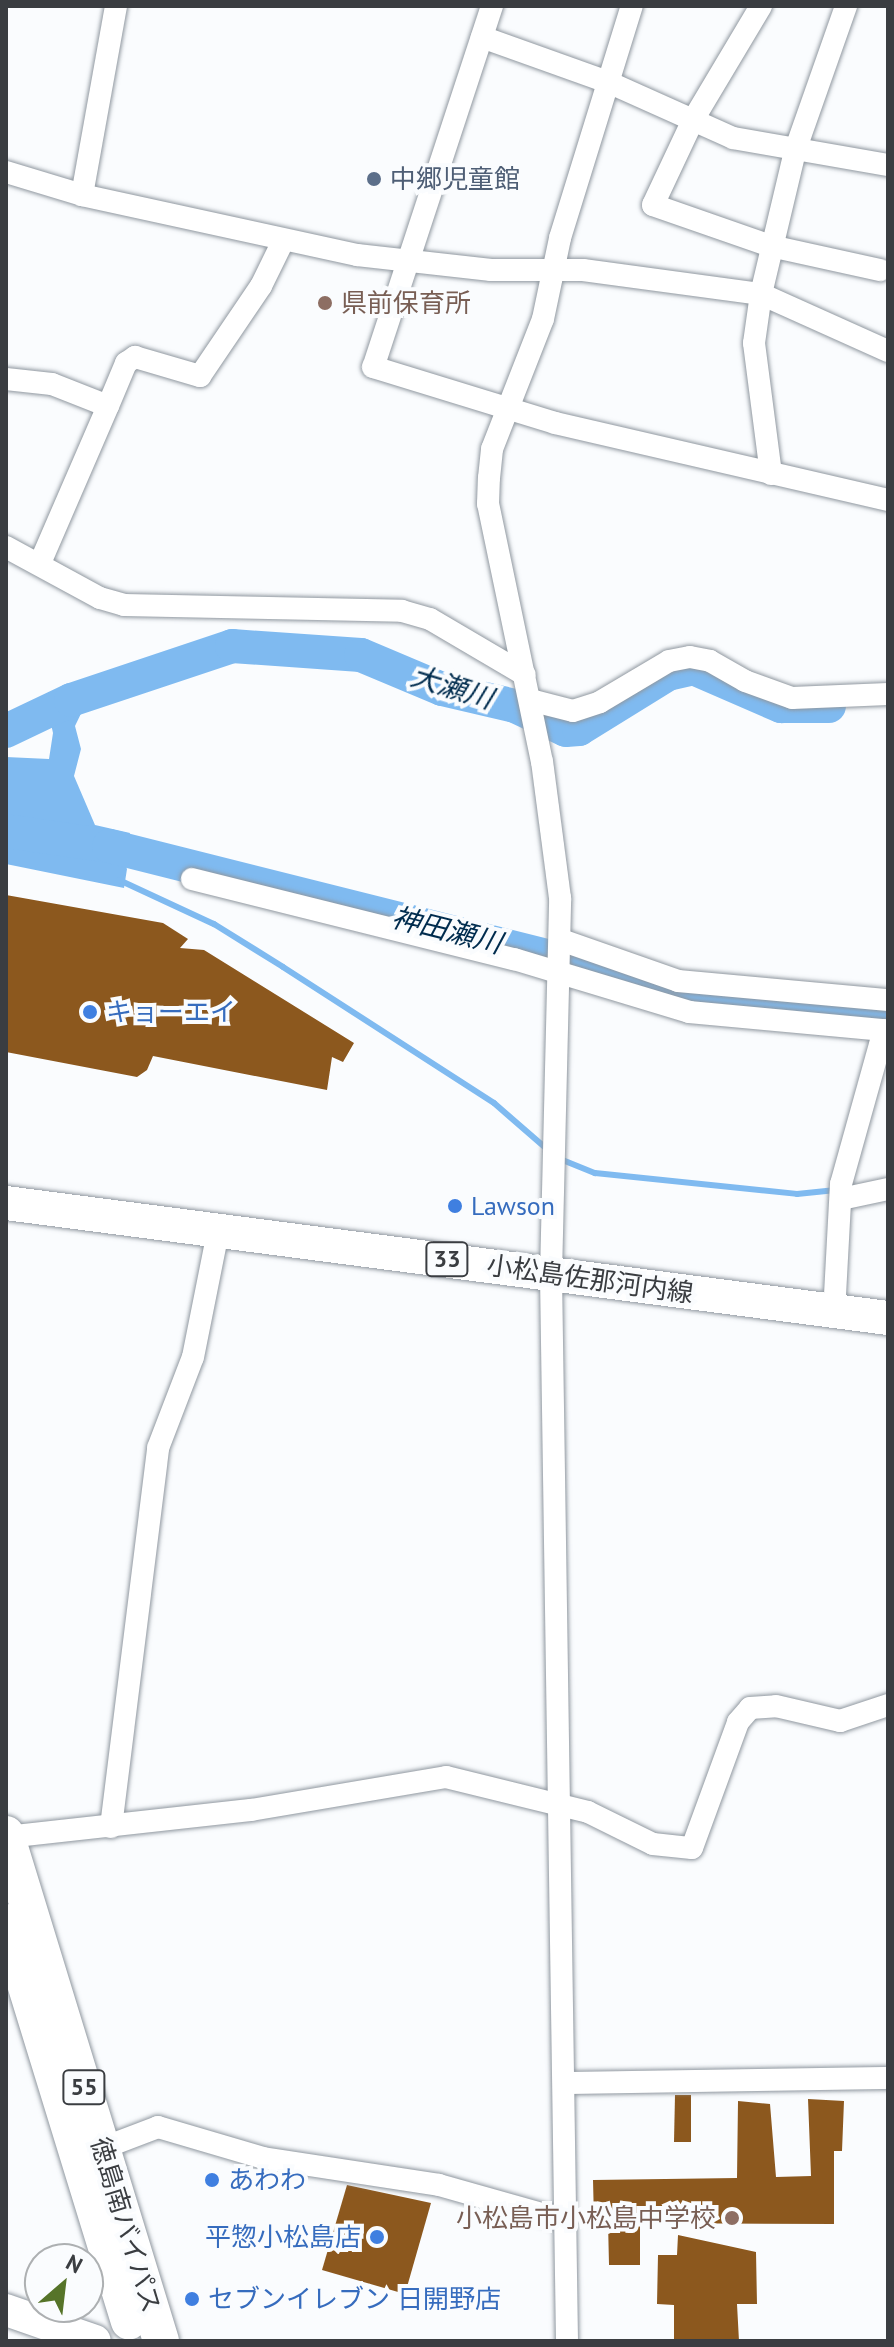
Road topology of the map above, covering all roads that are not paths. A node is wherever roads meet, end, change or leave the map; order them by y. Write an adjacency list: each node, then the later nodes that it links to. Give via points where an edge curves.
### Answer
1 (116, 6): 12 (street)
2 (492, 6): 6 (street)
3 (632, 6): 7 (street)
4 (761, 6): 8 (street)
5 (846, 6): 9 (street)
6 (482, 37): 7 (street); 15 (street)
7 (608, 82): 8 (street); 17 (street)
8 (693, 120): 9 (street, via 733,138); 14 (street, via 653,205)
9 (795, 151): 10 (street); 14 (street)
10 (888, 165)
11 (6, 172): 12 (street)
12 (82, 195): 13 (street)
13 (283, 241): 15 (street); 21 (street, via 261,286 200,376 135,357 126,363)
14 (771, 246): 16 (street); 18 (street)
15 (411, 260): 17 (street); 22 (street, via 373,367)
16 (880, 270)
17 (554, 272): 18 (street, via 583,270); 22 (street, via 543,319)
18 (761, 294): 19 (street); 23 (street, via 754,343)
19 (888, 351)
20 (6, 379): 21 (street, via 52,384)
21 (108, 406): 26 (street)
22 (508, 408): 23 (street); 27 (street, via 492,449 488,504)
23 (771, 474): 24 (street)
24 (888, 500)
25 (6, 547): 26 (street)
26 (40, 563): 27 (street, via 100,598 124,605 402,611 430,619)
27 (525, 675): 29 (street)
28 (888, 694): 29 (street, via 792,698 690,657 669,661 600,702 573,711)
29 (532, 710): 31 (street, via 555,843)
30 (192, 879): 31 (street)
31 (559, 955): 32 (street, via 678,981); 34 (street, via 689,1012 884,1030); 37 (street)
32 (888, 1000)
33 (888, 1189): 34 (street)
34 (841, 1193): 38 (street)
35 (6, 1203): 36 (main road, 小松島佐那河内線 / 33)
36 (219, 1227): 37 (main road, 小松島佐那河内線 / 33); 42 (street, via 193,1357 158,1448)
37 (551, 1274): 38 (main road, 小松島佐那河内線 / 33); 41 (street)
38 (834, 1312): 39 (main road, 小松島佐那河内線 / 33)
39 (888, 1318)
40 (888, 1705): 41 (street, via 840,1721 776,1706 750,1708 738,1722 692,1848 653,1844)
41 (559, 1804): 42 (street, via 446,1777); 46 (street)
42 (111, 1827): 43 (street)
43 (6, 1836): 47 (highway, 徳島南バイパス / 55)
44 (6, 1922): 51 (highway, 徳島南バイパス / 55)
45 (888, 2078): 46 (street)
46 (564, 2083): 48 (street)
47 (103, 2148): 48 (street, via 158,2127 263,2158 439,2185); 52 (highway, 徳島南バイパス / 55)
48 (566, 2221): 53 (street)
49 (6, 2310): 50 (main road)
50 (95, 2341)
51 (137, 2341)
52 (161, 2341)
53 (567, 2341)

